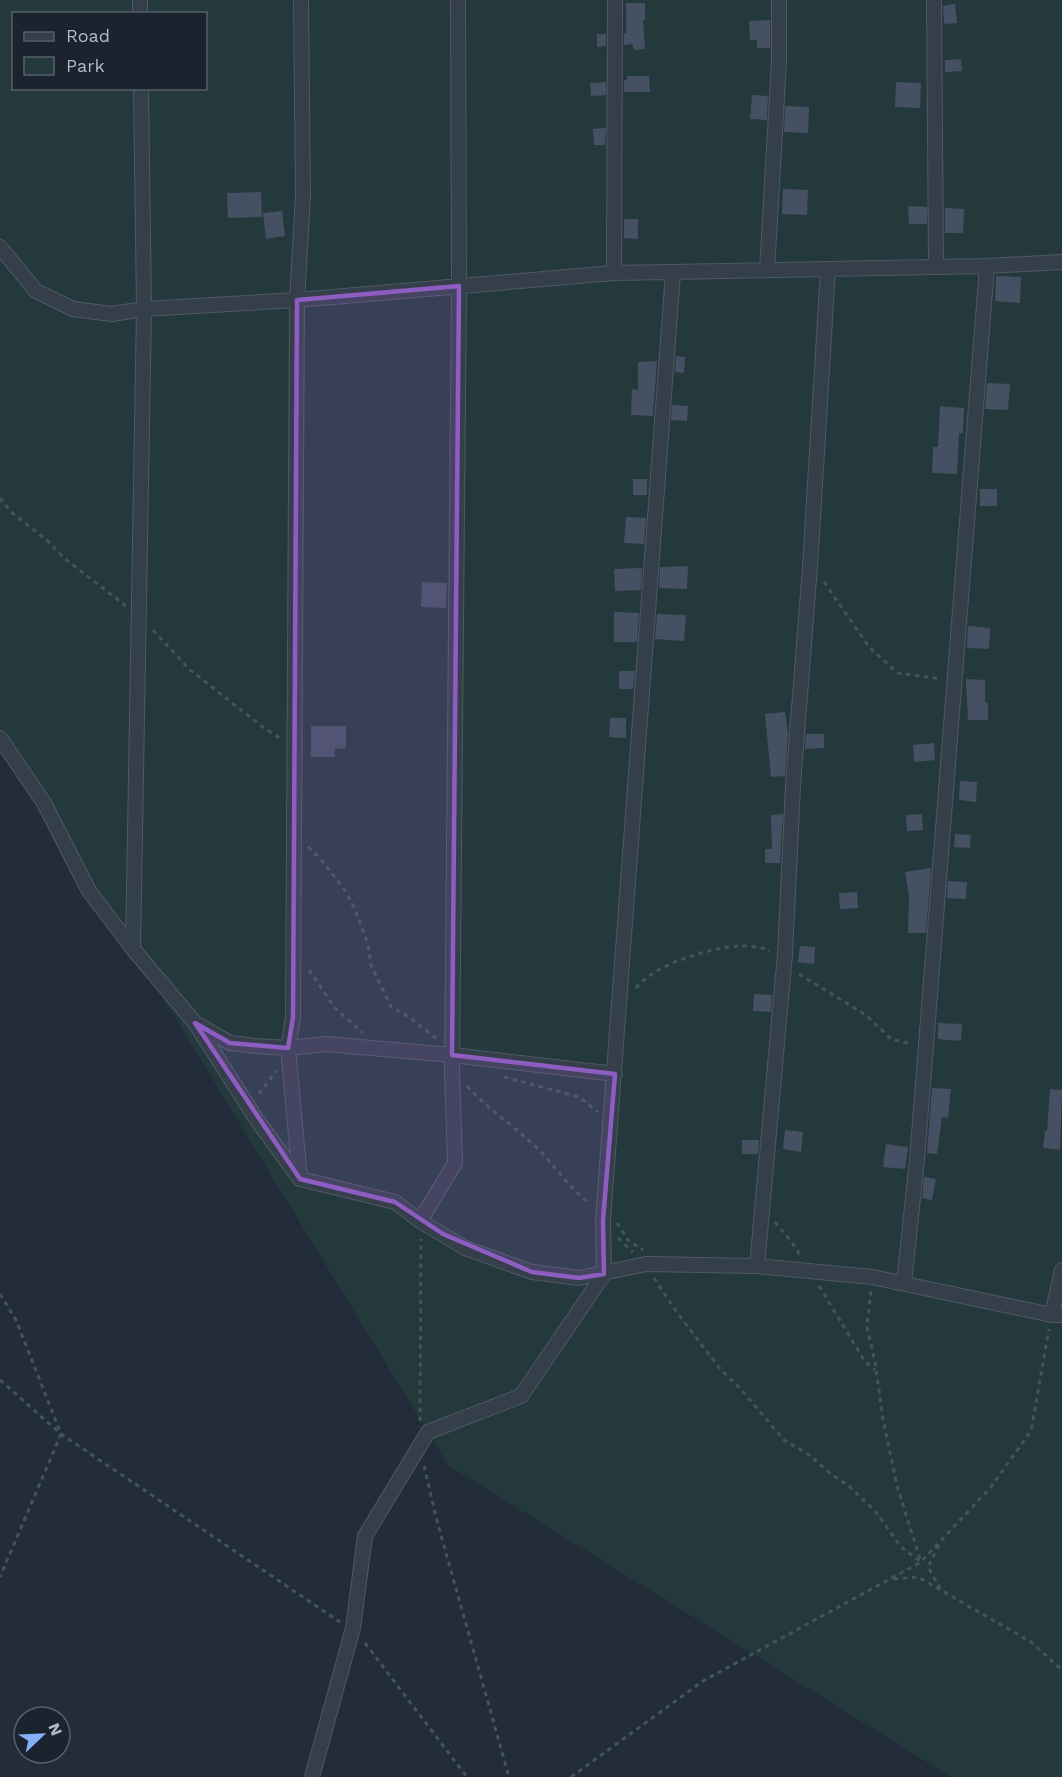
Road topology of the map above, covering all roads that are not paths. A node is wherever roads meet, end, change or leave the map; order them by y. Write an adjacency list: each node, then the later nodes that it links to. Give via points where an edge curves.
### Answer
1 (301, 0): 16 (street, via 303,196)
2 (458, 0): 15 (street)
3 (615, 0): 13 (street)
4 (779, 0): 11 (street)
5 (934, 0): 9 (street)
6 (141, 90): 17 (street)
7 (0, 247): 17 (street, via 36,291 74,309 112,314)
8 (1062, 262): 10 (street)
9 (936, 266): 10 (street); 12 (street)
10 (987, 266): 29 (street)
11 (767, 270): 12 (street); 14 (street)
12 (828, 270): 26 (street, via 784,962)
13 (614, 273): 14 (street); 15 (street)
14 (673, 273): 23 (street)
15 (459, 286): 16 (street); 22 (street)
16 (297, 300): 17 (street); 21 (street, via 293,1017)
17 (144, 309): 19 (street)
18 (0, 738): 19 (street, via 44,803 89,891)
19 (133, 949): 20 (street)
20 (195, 1023): 21 (street, via 230,1042); 24 (street)
21 (288, 1048): 22 (street, via 326,1044); 24 (street)
22 (452, 1055): 23 (street); 25 (street, via 455,1163)
23 (615, 1074): 28 (street, via 603,1220)
24 (300, 1179): 25 (street, via 395,1202)
25 (420, 1221): 28 (street, via 465,1248 532,1272 579,1278)
26 (757, 1266): 28 (street, via 646,1258); 29 (street)
27 (1062, 1270): 30 (street)
28 (604, 1274): 31 (street, via 521,1396 428,1432 364,1536 353,1628)
29 (904, 1283): 30 (street)
30 (1057, 1315)
31 (312, 1777)

